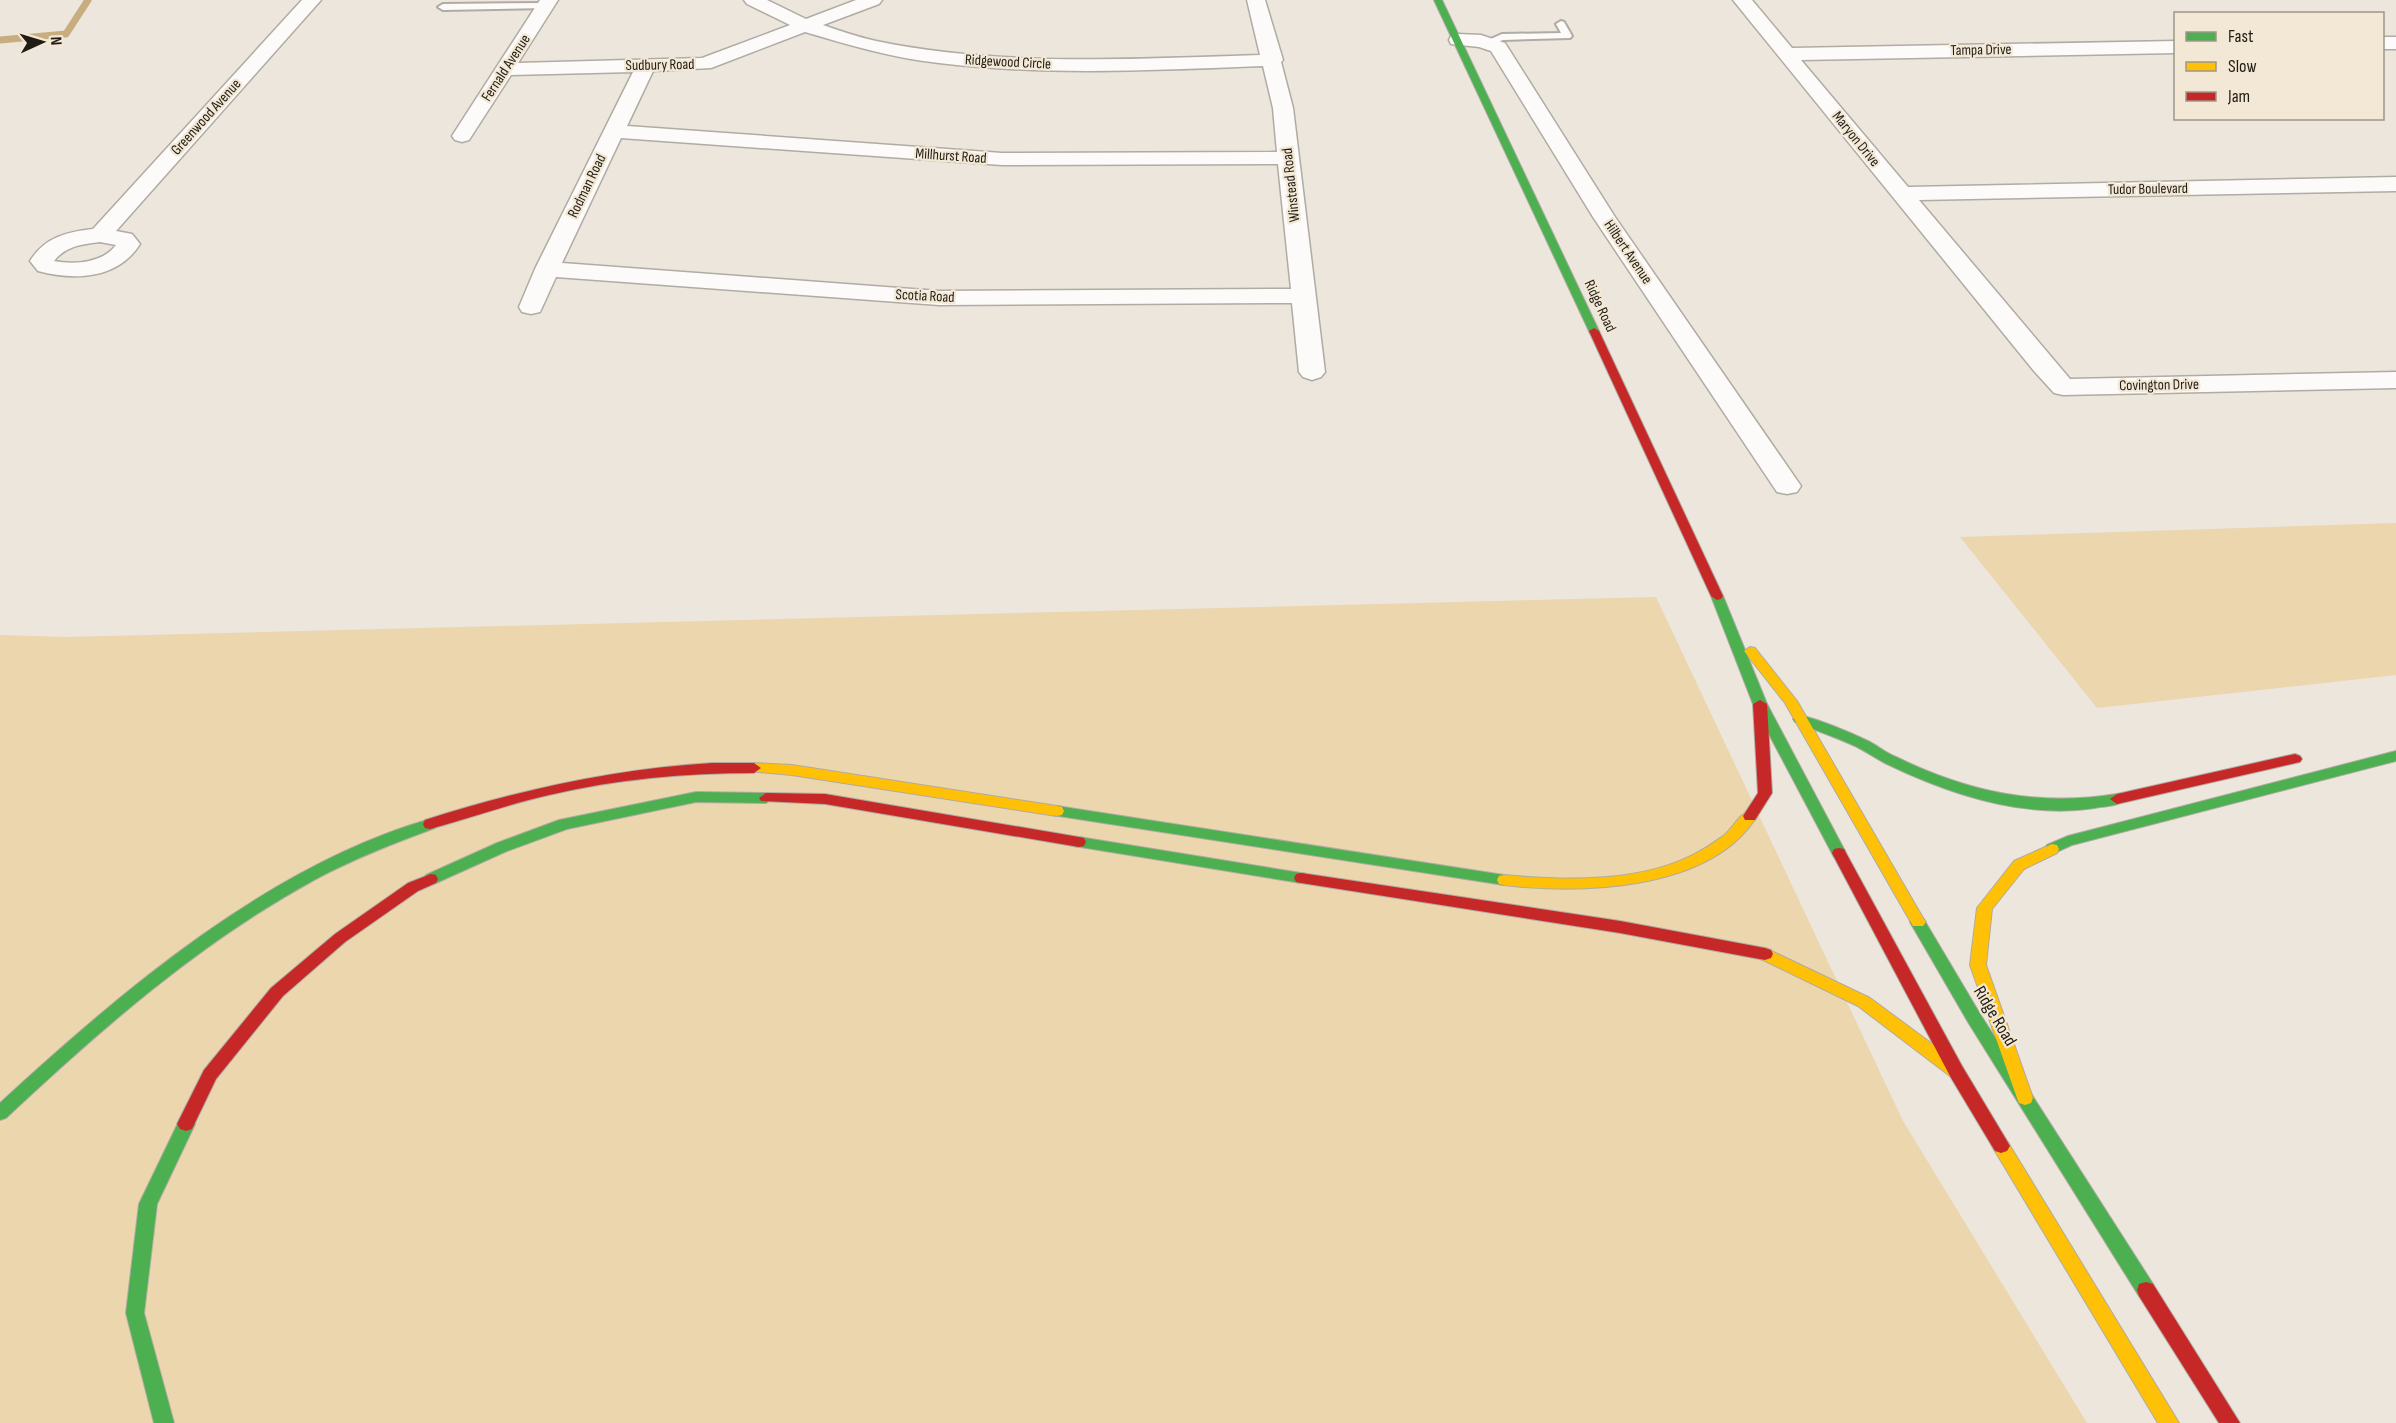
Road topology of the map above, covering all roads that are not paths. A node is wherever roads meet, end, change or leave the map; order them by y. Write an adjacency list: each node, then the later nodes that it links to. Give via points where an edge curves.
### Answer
1 (312, 0): 23 (street, Greenwood Avenue)
2 (753, 0): 10 (street, Ridgewood Circle)
3 (873, 0): 10 (street, Sudbury Road)
4 (1256, 0): 15 (street, Winstead Road)
5 (1438, 0): 11 (main road, Ridge Road)
6 (1743, 0): 14 (street, Maryon Drive)
7 (547, 3): 8 (lane); 17 (street, Fernald Avenue)
8 (443, 7)
9 (1561, 24): 12 (lane, via 1567,36 1502,37)
10 (806, 25): 15 (street, Ridgewood Circle, via 882,48 1001,62 1095,65); 16 (street, Sudbury Road, via 704,64)
11 (1458, 40): 12 (street); 31 (main road, Ridge Road)
12 (1487, 43): 30 (street, Hilbert Avenue, via 1498,47 1604,217)
13 (2174, 47): 14 (street, Tampa Drive)
14 (1787, 54): 22 (street, Maryon Drive)
15 (1273, 60): 20 (street, Winstead Road)
16 (646, 65): 17 (street, Sudbury Road); 18 (street, Rodman Road)
17 (507, 69): 19 (street, Fernald Avenue)
18 (614, 131): 20 (street, Millhurst Road, via 1002,159); 24 (street, Rodman Road)
19 (462, 136)
20 (1288, 158): 26 (street, Winstead Road)
21 (2396, 184): 22 (street, Tudor Boulevard)
22 (1901, 194): 25 (street, Maryon Drive)
23 (100, 235)
24 (547, 269): 26 (street, Scotia Road, via 939,298); 27 (street, Rodman Road)
25 (1971, 279): 29 (street, Covington Drive, via 2063,387)
26 (1304, 296): 28 (street, Winstead Road)
27 (531, 307)
28 (1312, 372)
29 (2396, 380)
30 (1787, 486)
31 (1731, 627): 32 (main road, Ridge Road); 33 (main road, Ridge Road)
32 (1760, 704): 36 (main road, Ridge Road); 38 (main road, via 1765,793 1743,827 1708,854 1656,874 1599,885 1522,883 792,770 735,767 658,771 531,794 404,833 276,894 208,938 132,996)
33 (1800, 719): 34 (main road, via 1958,788 2020,804 2087,806); 37 (main road, Ridge Road, via 1974,1018)
34 (2310, 756)
35 (2396, 756): 37 (main road, via 2068,841 2019,865 1985,908 1978,964)
36 (1956, 1071): 39 (main road, via 1864,1002 1770,955 1620,927 1215,865 825,799 696,797 564,824 422,883 340,938 277,992 210,1075 148,1204 135,1313); 40 (main road, Ridge Road)
37 (2025, 1098): 41 (main road, Ridge Road)
38 (0, 1113)
39 (164, 1423)
40 (2169, 1423)
41 (2230, 1423)

